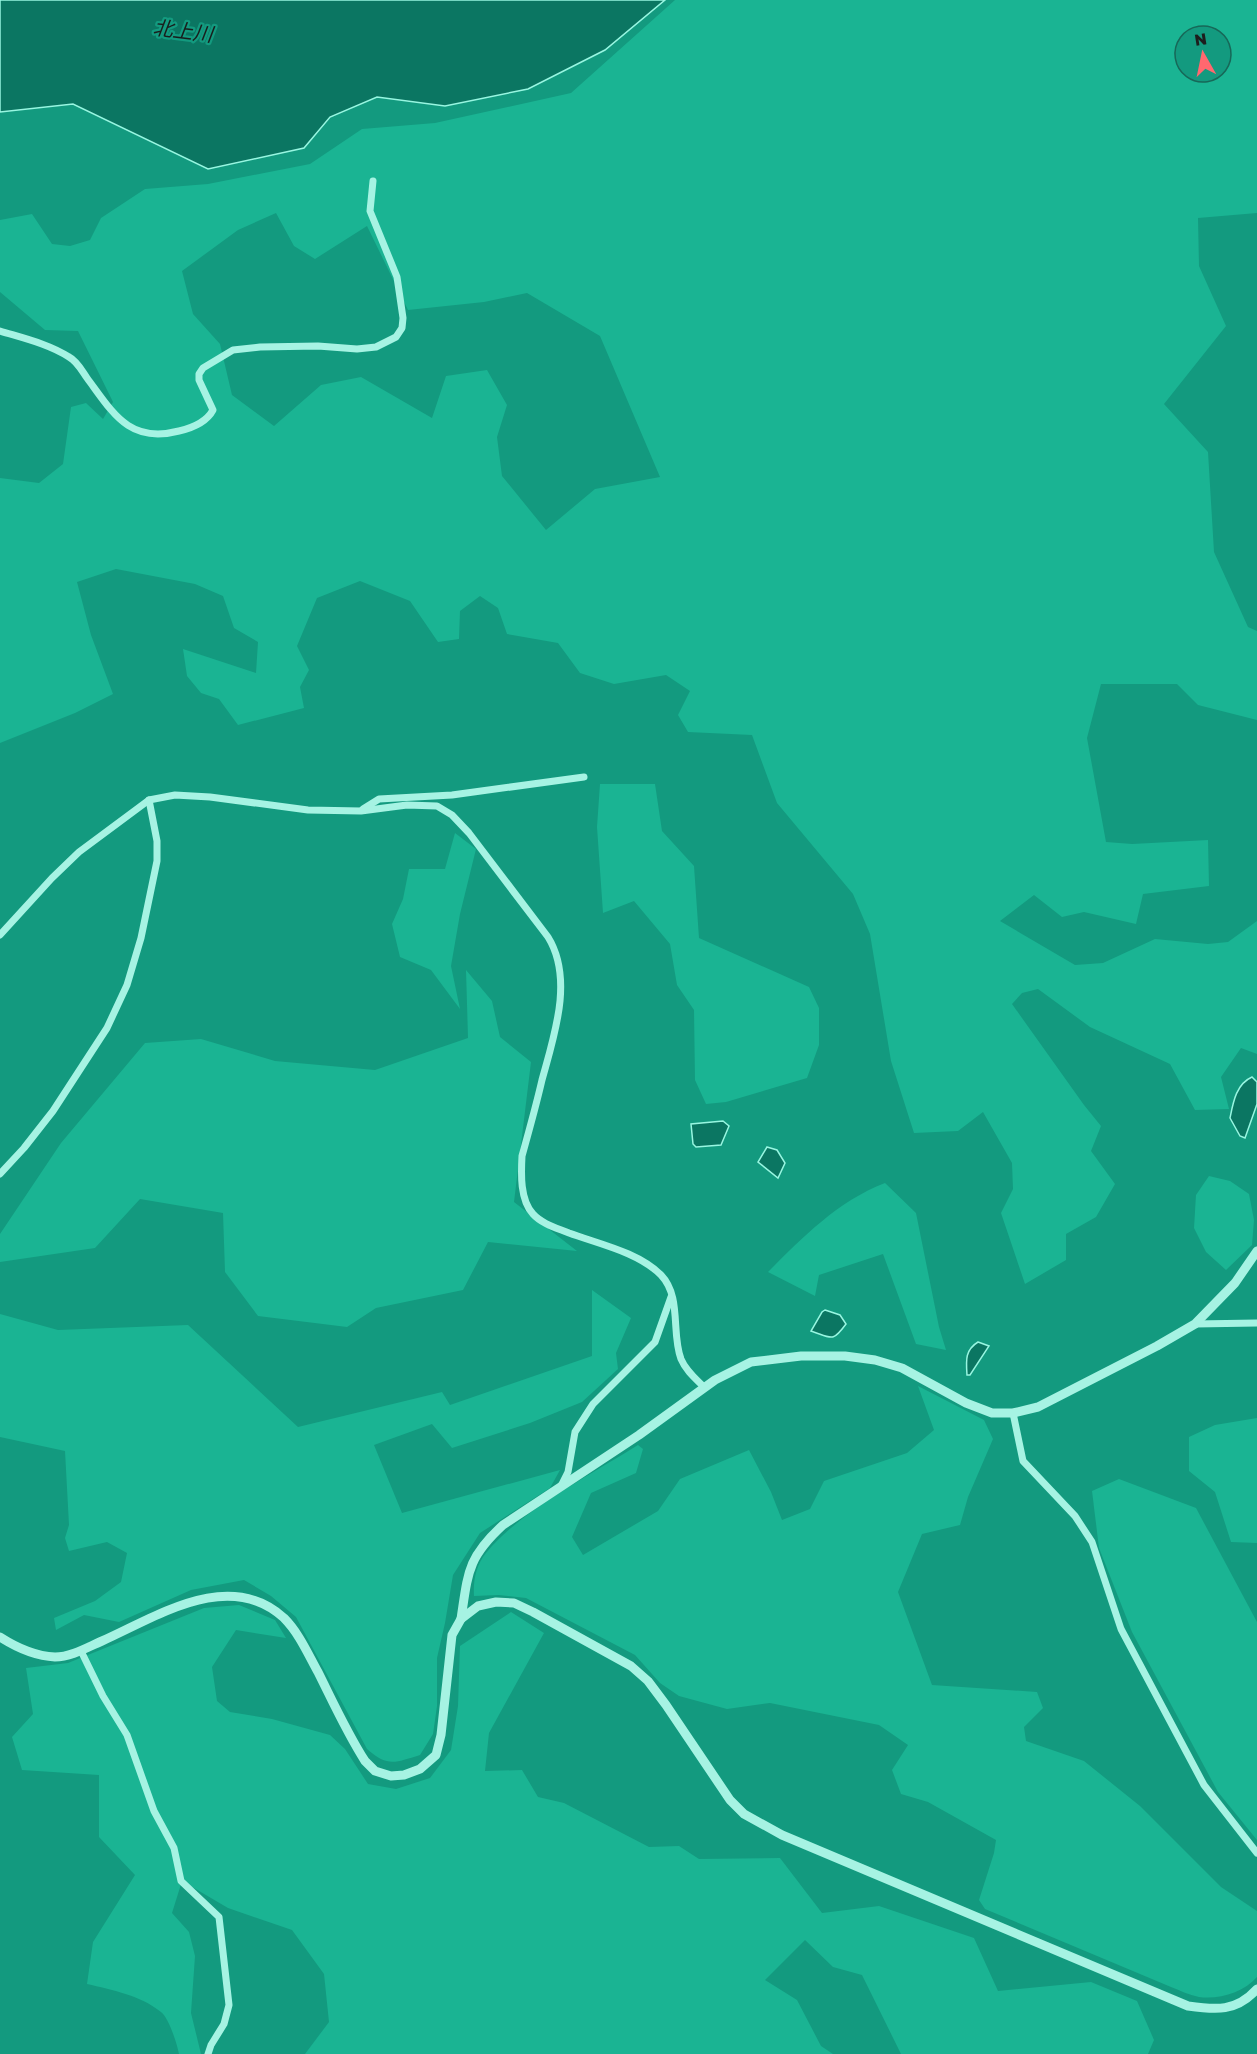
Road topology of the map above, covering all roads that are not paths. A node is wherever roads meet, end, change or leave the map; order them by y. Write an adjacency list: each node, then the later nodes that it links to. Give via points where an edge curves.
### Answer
1 (372, 181): 2 (street, via 369,211 397,277 404,318 396,337 376,347 357,349 294,346 233,350 203,368 199,375 213,410 199,424 156,436 133,429 117,418 72,358 38,342)
2 (0, 331)
3 (584, 777): 5 (street, via 452,795 380,799)
4 (149, 800): 5 (street, via 175,795 308,810); 6 (street, via 79,852); 7 (street, via 158,841 157,861 127,985 107,1028 53,1111)
5 (361, 811): 9 (street, via 437,806 452,815 548,937 559,968 560,1002 522,1156 525,1198 532,1213 549,1225 648,1265)
6 (0, 935)
7 (0, 1174)
8 (1257, 1251): 11 (street, via 1235,1283)
9 (672, 1293): 12 (street, via 681,1360); 14 (street, via 655,1342 593,1404 575,1432 568,1472)
10 (1257, 1323): 11 (street)
11 (1195, 1324): 13 (street, via 1038,1407)
12 (704, 1388): 13 (street, via 751,1362 845,1356 902,1368 992,1413); 14 (street)
13 (1013, 1413): 18 (street, via 1023,1461 1075,1516 1092,1542 1121,1629 1204,1785)
14 (561, 1486): 15 (street, via 503,1525 485,1542 472,1561)
15 (461, 1619): 17 (street, via 452,1635 436,1755 420,1769 404,1775 375,1771 365,1761 303,1644 286,1620 254,1599 231,1595 188,1602); 19 (street, via 478,1606 514,1604 631,1666 666,1705 730,1800 744,1814 782,1834 1188,2006 1226,2008 1240,2003)
16 (0, 1637): 17 (street, via 36,1655 57,1657)
17 (81, 1651): 20 (street, via 127,1735 154,1811 174,1848 181,1881 219,1917 229,2005)
18 (1257, 1853)
19 (1257, 1989)
20 (208, 2054)

